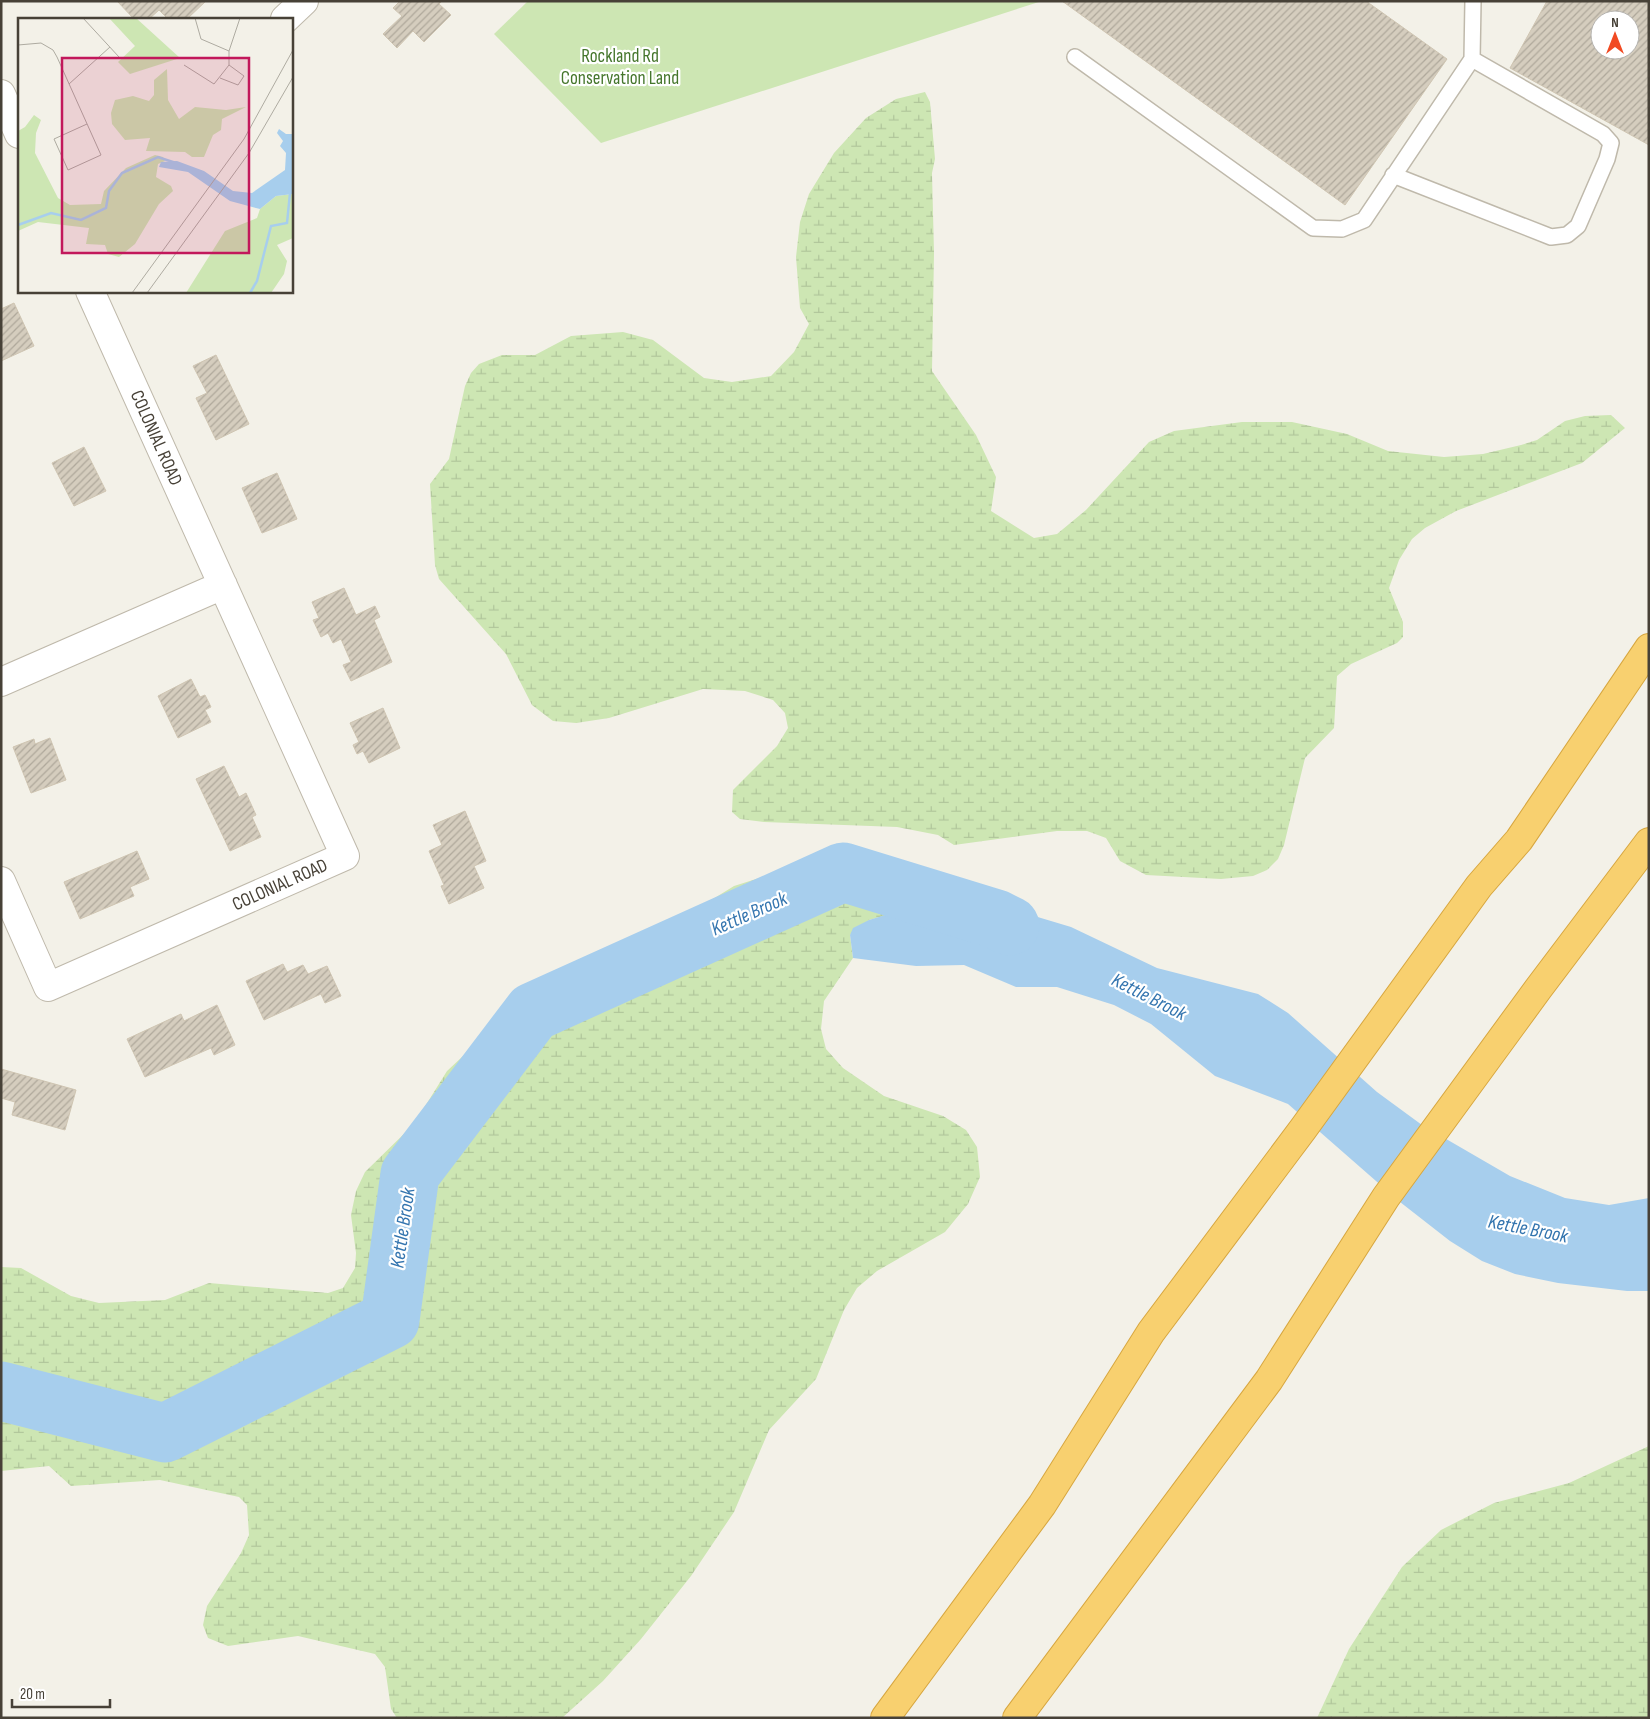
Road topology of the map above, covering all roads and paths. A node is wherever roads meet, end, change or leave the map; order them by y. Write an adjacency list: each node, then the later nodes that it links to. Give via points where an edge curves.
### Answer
1 (304, 1): 3 (street)
2 (1473, 1): 5 (lane)
3 (286, 18)
4 (1075, 56): 8 (lane, via 1314,228 1342,229 1364,220)
5 (1472, 59): 8 (lane); 8 (lane, via 1602,134 1610,143 1607,159 1578,226 1567,235 1551,237)
6 (1, 94): 7 (street)
7 (18, 132)
8 (1393, 175)
9 (90, 292): 10 (street, COLONIAL ROAD)
10 (223, 585): 12 (street); 14 (street, COLONIAL ROAD, via 345,856 48,987)
11 (1649, 648): 15 (highway, via 1519,840 1479,886 1151,1332 1042,1505)
12 (1, 682)
13 (1649, 842): 16 (highway, via 1386,1197 1269,1380)
14 (1, 881)
15 (885, 1718)
16 (1017, 1718)

